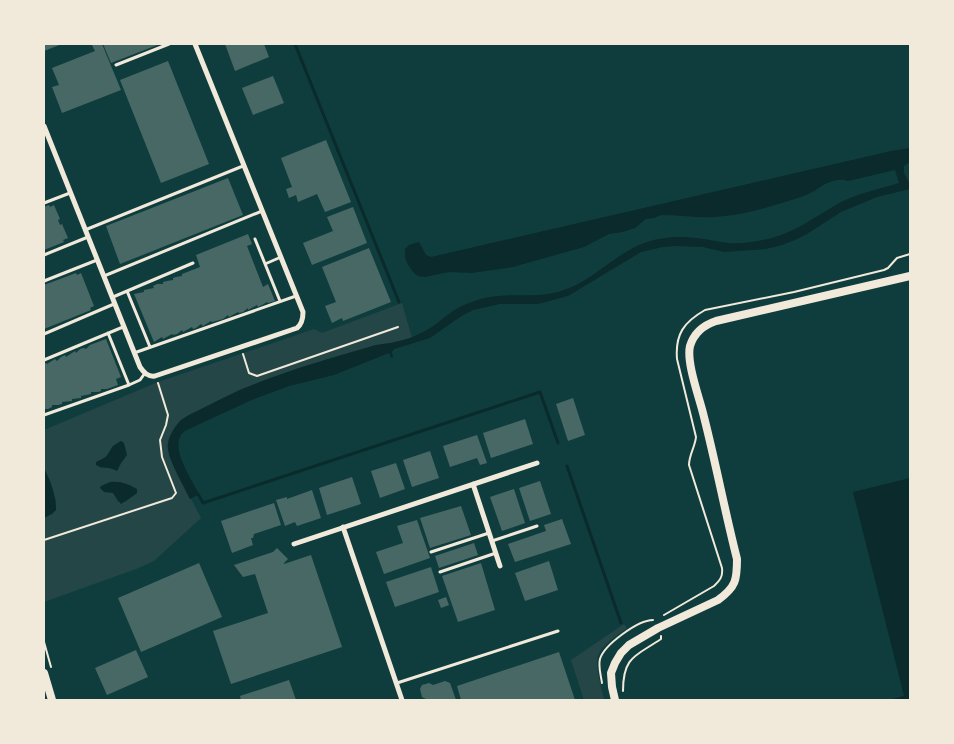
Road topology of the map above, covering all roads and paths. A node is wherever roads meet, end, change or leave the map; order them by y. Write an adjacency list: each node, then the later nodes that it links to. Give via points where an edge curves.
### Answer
1 (169, 44): 3 (lane)
2 (195, 44): 5 (street)
3 (116, 65)
4 (44, 126): 6 (street)
5 (244, 166): 8 (street); 9 (lane)
6 (70, 192): 7 (lane); 9 (street)
7 (44, 203)
8 (262, 211): 14 (street); 18 (lane)
9 (85, 230): 10 (street)
10 (88, 237): 13 (lane); 15 (street)
11 (255, 239): 17 (lane)
12 (910, 254): 50 (path, via 897,258 884,270 705,310 681,331 678,359 696,437 689,465 723,574 714,586)
13 (44, 255)
14 (280, 257): 17 (lane); 22 (street)
15 (97, 260): 18 (street); 20 (lane)
16 (193, 263): 21 (lane)
17 (265, 264): 24 (lane)
18 (104, 276): 23 (street)
19 (910, 276): 51 (street, via 716,320 696,333 690,345 691,366 737,559 737,576 726,594 718,600)
20 (44, 281)
21 (127, 291): 23 (lane); 30 (lane)
22 (296, 296): 24 (lane); 31 (street, via 303,312 300,326)
23 (112, 297): 25 (street)
24 (280, 301): 30 (lane)
25 (115, 304): 26 (street); 29 (lane)
26 (124, 326): 28 (lane); 32 (street)
27 (398, 327): 31 (path, via 258,376 249,372)
28 (108, 333): 33 (lane); 36 (lane)
29 (44, 334)
30 (150, 347): 32 (lane)
31 (240, 347): 35 (street)
32 (134, 353): 34 (street)
33 (44, 360)
34 (145, 373): 35 (street); 36 (lane, via 140,380)
35 (155, 376): 43 (path, via 168,415 160,440 162,456 176,493 172,498)
36 (129, 385): 37 (lane)
37 (44, 415)
38 (536, 463): 39 (street)
39 (473, 484): 41 (street); 42 (street)
40 (537, 526): 44 (lane)
41 (343, 528): 45 (street); 54 (street)
42 (490, 533): 44 (street); 46 (lane)
43 (44, 540)
44 (492, 541): 47 (street)
45 (294, 544)
46 (431, 552)
47 (496, 553): 48 (street); 49 (lane)
48 (500, 566)
49 (440, 572)
50 (660, 617)
51 (658, 628): 55 (path, via 661,639 630,660 623,679); 58 (street, via 629,645 615,663 611,673)
52 (558, 631): 54 (lane)
53 (44, 673): 56 (street)
54 (397, 683): 57 (street)
55 (623, 694)
56 (52, 700)
57 (402, 700)
58 (615, 700)

